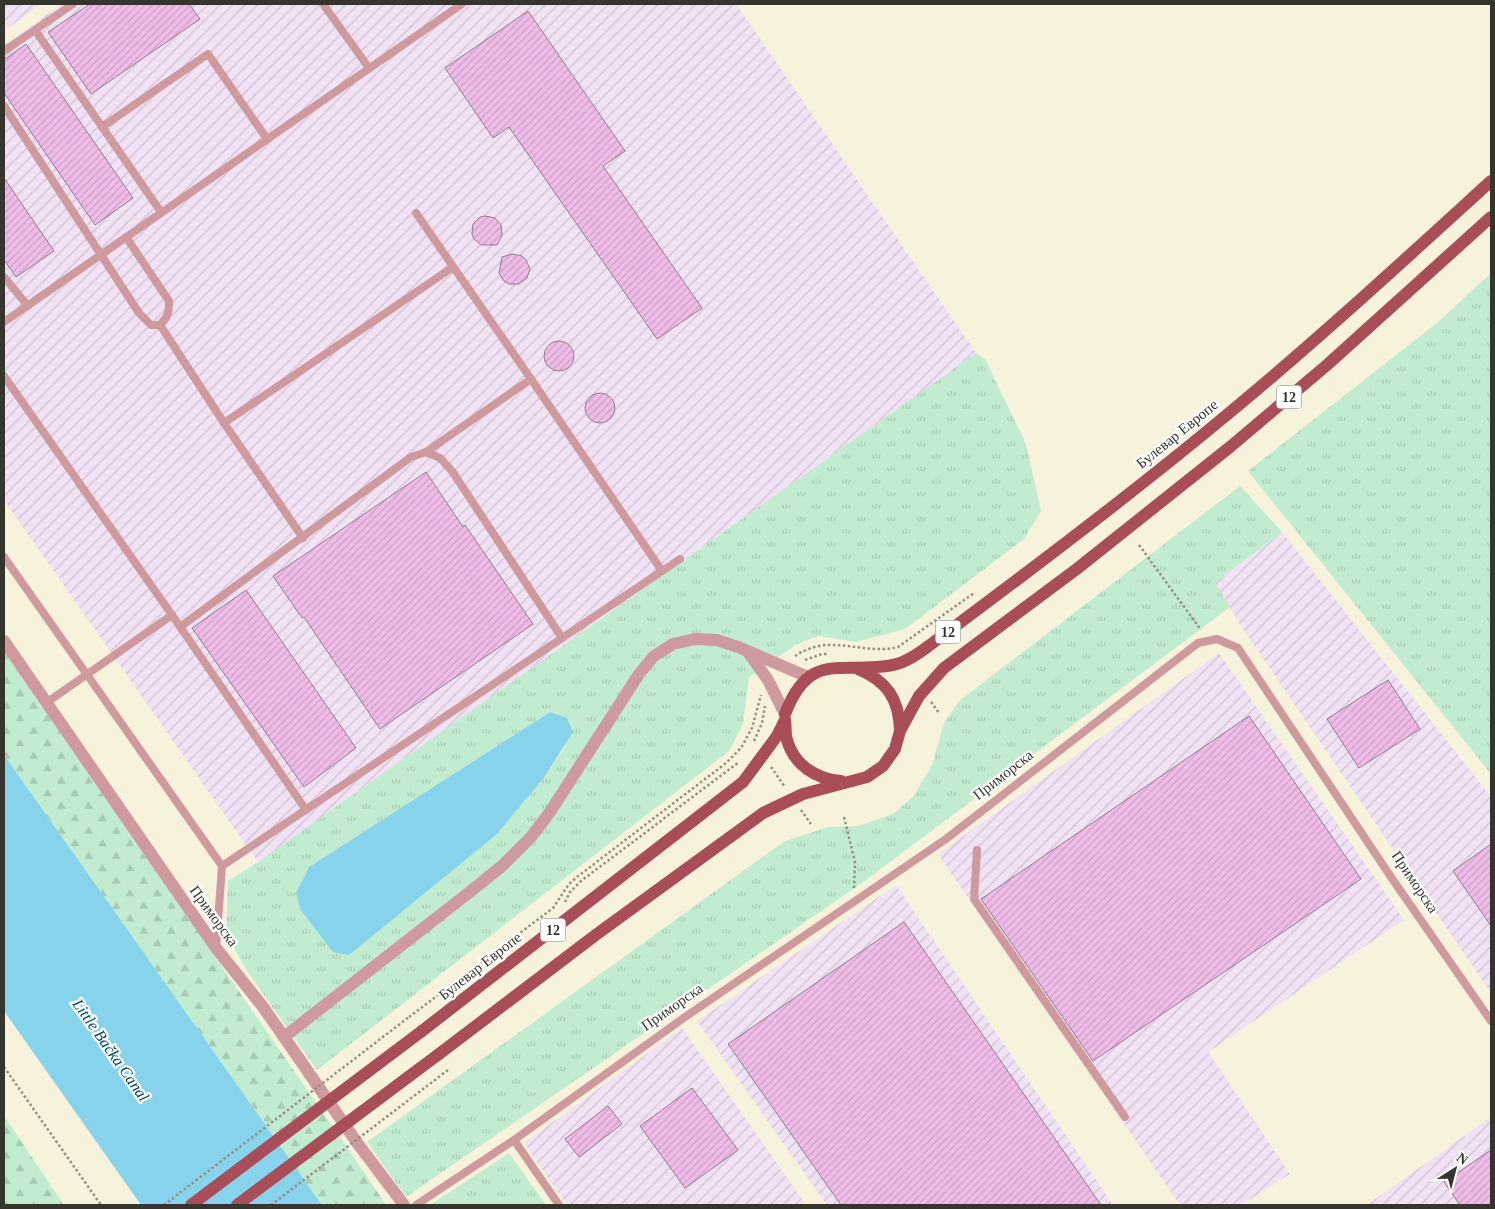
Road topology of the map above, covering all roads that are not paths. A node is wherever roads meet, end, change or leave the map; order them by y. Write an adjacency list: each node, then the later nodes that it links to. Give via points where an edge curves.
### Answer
1 (72, 4): 4 (lane)
2 (322, 4): 6 (lane)
3 (462, 4): 6 (lane)
4 (35, 30): 5 (lane); 8 (lane)
5 (4, 51)
6 (369, 68): 9 (lane)
7 (4, 106): 15 (lane)
8 (102, 127): 9 (lane, via 208,54); 11 (lane)
9 (267, 139): 11 (lane)
10 (1491, 181): 34 (main road, Булевар Европе / 12, via 1313,342 1064,545 912,657 895,664)
11 (161, 212): 14 (lane)
12 (416, 213): 16 (lane)
13 (1491, 217): 39 (main road, Булевар Европе / 12, via 1327,365 1230,447 1078,568 944,668 919,696)
14 (126, 237): 15 (lane); 20 (lane, via 169,301 167,318)
15 (100, 254): 18 (lane); 20 (lane, via 139,314 152,325)
16 (454, 267): 22 (lane); 23 (lane)
17 (4, 277): 18 (lane)
18 (28, 306): 19 (lane)
19 (4, 322)
20 (160, 325): 23 (lane)
21 (4, 376): 29 (lane)
22 (531, 379): 24 (lane); 28 (lane)
23 (224, 422): 25 (lane)
24 (426, 452): 25 (lane, via 412,457); 31 (lane, via 440,458 452,471)
25 (303, 538): 30 (lane)
26 (4, 557): 35 (lane)
27 (680, 559): 28 (lane)
28 (662, 571): 31 (lane)
29 (172, 615): 30 (lane); 35 (lane)
30 (180, 627): 41 (lane)
31 (562, 638): 41 (lane)
32 (4, 641): 37 (street, Приморска)
33 (748, 652): 36 (street); 38 (street, via 770,684); 46 (street, via 717,640 695,639 673,644 654,656 531,837 502,866)
34 (856, 668): 36 (main road, Булевар Европе / 12, via 836,667); 39 (main road, Булевар Европе / 12, via 871,674 894,698)
35 (87, 675): 37 (lane); 43 (lane)
36 (808, 677): 38 (main road, Булевар Европе / 12, via 792,698)
37 (46, 703): 44 (street, Приморска)
38 (785, 717): 40 (main road, Булевар Европе / 12, via 787,740 796,758 810,772 828,780); 49 (main road, Булевар Европе / 12, bridge, via 777,736 743,782)
39 (900, 731): 40 (main road, Булевар Европе / 12, via 894,750 883,766 866,777)
40 (847, 782): 50 (main road, Булевар Европе / 12, bridge, via 803,794 763,813)
41 (306, 810): 43 (lane)
42 (977, 850): 47 (lane, via 974,899)
43 (222, 866): 44 (lane)
44 (216, 948): 46 (street, Приморска)
45 (1491, 1022): 48 (lane, Приморска, via 1238,648 1217,640 1198,642 961,828 685,1017)
46 (284, 1037): 51 (street, Приморска)
47 (1125, 1117)
48 (514, 1140): 52 (lane, Приморска); 53 (lane)
49 (191, 1205)
50 (237, 1205)
51 (404, 1205)
52 (416, 1205)
53 (559, 1205)

